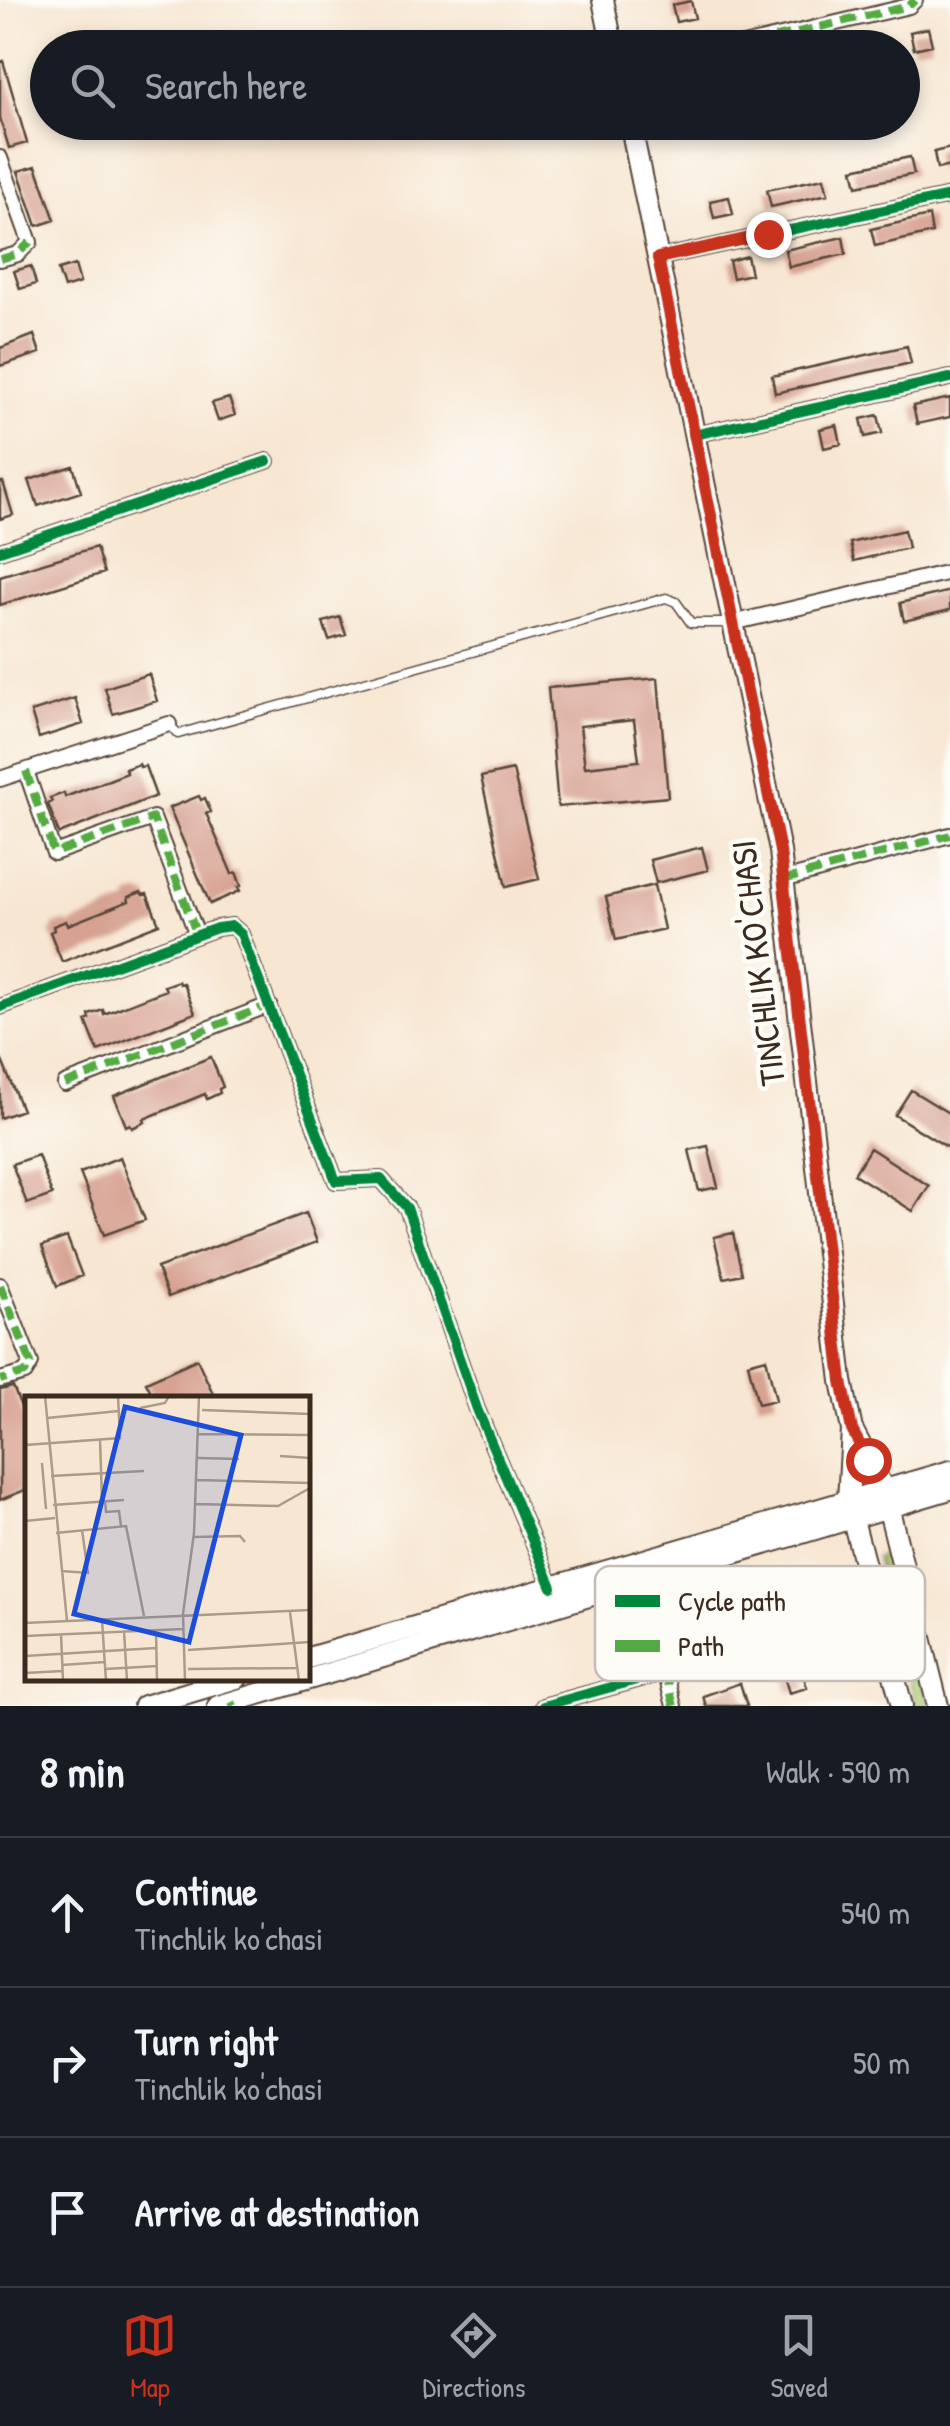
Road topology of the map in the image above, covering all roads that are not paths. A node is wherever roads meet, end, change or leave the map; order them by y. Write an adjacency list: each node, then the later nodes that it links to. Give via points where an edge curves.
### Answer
1 (603, 0): 3 (main road)
2 (916, 0): 4 (street)
3 (609, 30)
4 (807, 30)
5 (634, 140): 8 (main road, TINCHLIK KO'CHASI)
6 (0, 158): 9 (street, via 30,242)
7 (950, 196): 8 (street)
8 (658, 258): 11 (main road, TINCHLIK KO'CHASI)
9 (0, 260)
10 (950, 378): 11 (street)
11 (694, 436): 15 (main road, TINCHLIK KO'CHASI)
12 (266, 461): 13 (street)
13 (0, 551)
14 (950, 572): 15 (street)
15 (732, 623): 16 (lane, via 691,623 666,598 178,734); 20 (main road, TINCHLIK KO'CHASI)
16 (169, 724): 17 (street)
17 (26, 771): 18 (street); 21 (street, via 54,853 154,818)
18 (0, 779)
19 (950, 835): 20 (street)
20 (784, 880): 27 (main road, TINCHLIK KO'CHASI)
21 (197, 935): 22 (street, via 232,926 241,934); 23 (street)
22 (269, 1005): 24 (street); 37 (street, via 336,1181 381,1179 407,1208 477,1409)
23 (0, 1007)
24 (65, 1084)
25 (0, 1285): 26 (street, via 31,1363 25,1374)
26 (0, 1380)
27 (852, 1430): 30 (main road, TINCHLIK KO'CHASI); 31 (main road, TINCHLIK KO'CHASI)
28 (950, 1471): 30 (main road)
29 (950, 1489): 30 (main road)
30 (886, 1499): 31 (main road); 35 (main road, TINCHLIK KO'CHASI)
31 (850, 1510): 32 (main road); 33 (main road); 34 (main road, TINCHLIK KO'CHASI)
32 (633, 1566)
33 (671, 1566)
34 (865, 1566)
35 (903, 1566)
36 (595, 1576): 37 (main road)
37 (552, 1587): 40 (main road)
38 (595, 1590): 41 (main road)
39 (925, 1654): 52 (main road, TINCHLIK KO'CHASI)
40 (310, 1657)
41 (310, 1679)
42 (227, 1681): 48 (main road)
43 (305, 1681): 47 (main road)
44 (630, 1681): 49 (street)
45 (668, 1681): 50 (street)
46 (896, 1681): 51 (main road, TINCHLIK KO'CHASI)
47 (228, 1705)
48 (144, 1706)
49 (543, 1706)
50 (674, 1706)
51 (902, 1706)
52 (938, 1706)

